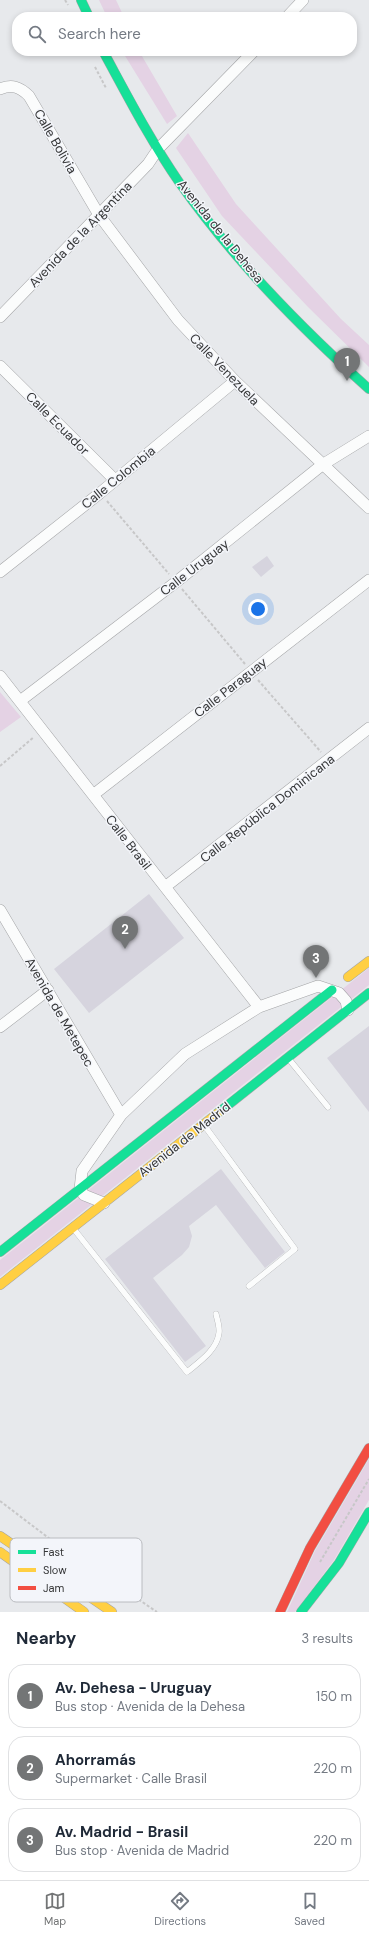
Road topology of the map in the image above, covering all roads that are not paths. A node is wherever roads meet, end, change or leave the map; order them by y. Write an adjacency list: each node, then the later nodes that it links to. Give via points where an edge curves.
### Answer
1 (81, 0): 3 (street)
2 (303, 0): 4 (street)
3 (87, 12)
4 (292, 12)
5 (106, 56): 8 (street, Avenida de la Dehesa)
6 (249, 56): 8 (street, Avenida de la Argentina)
7 (0, 89): 9 (street, Calle Bolivia, via 8,86 21,88 29,96)
8 (158, 149): 9 (street, Avenida de la Argentina, via 148,164); 13 (street, Avenida de la Dehesa, via 201,211 243,262 322,346)
9 (99, 215): 10 (street, Avenida de la Argentina); 12 (street, Calle Venezuela, via 178,320)
10 (0, 317)
11 (0, 366): 16 (street, Calle Ecuador)
12 (235, 381): 15 (street, Calle Venezuela); 16 (street, Calle Colombia)
13 (369, 389)
14 (369, 436): 15 (street, Calle Uruguay)
15 (322, 465): 17 (street, Calle Venezuela); 21 (street, Calle Uruguay, via 176,582)
16 (115, 480): 18 (street, Calle Colombia)
17 (369, 508)
18 (0, 572)
19 (369, 580): 23 (street, Calle Paraguay)
20 (0, 676): 21 (street, Calle Brasil)
21 (20, 701): 23 (street, Calle Brasil)
22 (369, 728): 24 (street, Calle República Dominicana)
23 (93, 795): 24 (street, Calle Brasil)
24 (165, 887): 31 (street, Calle Brasil)
25 (0, 910): 28 (street, Avenida de Metepec)
26 (369, 961): 27 (street, Avenida de Madrid)
27 (348, 977): 29 (street, Avenida de Madrid)
28 (48, 990): 33 (street); 36 (street, Avenida de Metepec)
29 (332, 990): 31 (street, via 318,986); 32 (street, via 343,996); 38 (street, Avenida de Madrid)
30 (369, 993): 32 (street, Avenida de Madrid)
31 (259, 1008): 36 (street, via 185,1054)
32 (348, 1010): 34 (street, Avenida de Madrid)
33 (0, 1027)
34 (288, 1058): 35 (lane); 37 (street, Avenida de Madrid)
35 (328, 1107)
36 (121, 1115): 38 (street, via 82,1172)
37 (204, 1124): 39 (street, Avenida de Madrid); 43 (lane, via 295,1249)
38 (80, 1189): 39 (street, via 84,1195); 41 (street, Avenida de Madrid)
39 (104, 1203): 40 (street, Avenida de Madrid)
40 (73, 1228): 42 (street, Avenida de Madrid); 44 (lane, via 187,1372 209,1353 215,1342 219,1333)
41 (0, 1252)
42 (0, 1285)
43 (249, 1286)
44 (216, 1314)
45 (369, 1448): 55 (street, via 310,1548)
46 (369, 1512): 56 (street, via 339,1563)
47 (0, 1536): 48 (street)
48 (10, 1543)
49 (0, 1552): 50 (street)
50 (10, 1559)
51 (70, 1602): 53 (street)
52 (97, 1602): 54 (street)
53 (84, 1612)
54 (112, 1612)
55 (280, 1612)
56 (301, 1612)

